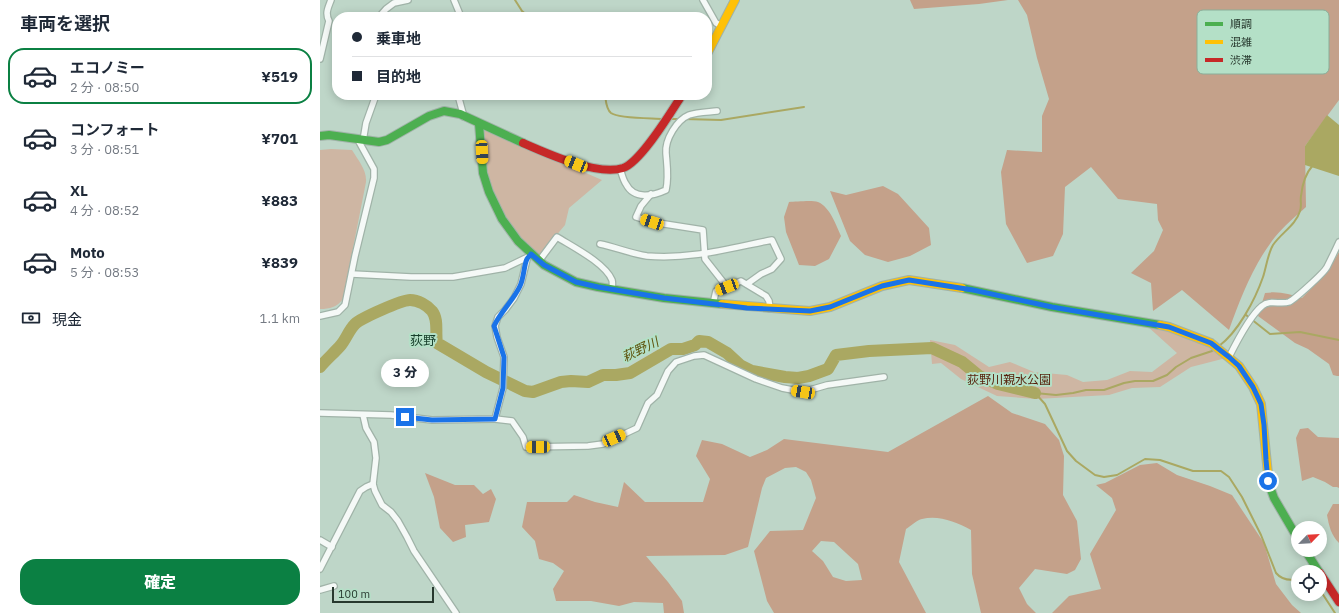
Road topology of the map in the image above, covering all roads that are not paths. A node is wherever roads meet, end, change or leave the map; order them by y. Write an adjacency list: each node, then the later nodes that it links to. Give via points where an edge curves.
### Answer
1 (331, 0): 12 (street)
2 (408, 0): 6 (street, via 394,3)
3 (454, 0): 7 (street)
4 (703, 0): 8 (street)
5 (735, 0): 10 (street)
6 (383, 12)
7 (459, 12)
8 (710, 12)
9 (712, 16): 10 (street, via 716,23)
10 (722, 26): 11 (street)
11 (712, 45)
12 (320, 59)
13 (374, 100): 20 (street)
14 (459, 100): 17 (street)
15 (679, 100): 21 (street, via 636,159)
16 (717, 111): 22 (street, via 691,114 670,134 666,144 666,190)
17 (464, 117): 18 (street); 20 (street, via 444,111 436,112 387,140)
18 (479, 124): 21 (street, via 576,164 604,170); 26 (street, via 483,173 489,192 502,219)
19 (320, 136): 20 (street)
20 (361, 140): 28 (street, via 374,169 374,178)
21 (620, 169): 22 (street, via 626,186 634,194)
22 (651, 194): 25 (street, via 636,217 703,230)
23 (1339, 242): 35 (street, via 1327,268 1296,297 1289,302 1267,303 1262,306)
24 (600, 244): 25 (street, via 646,256)
25 (704, 254): 29 (street, via 772,240 781,259 772,269); 30 (street, via 704,259)
26 (529, 256): 27 (street); 28 (street, via 505,268 453,277); 39 (street, via 521,284 494,326 504,357 503,388)
27 (539, 261): 31 (street, via 576,282); 31 (street, via 558,237 596,261 612,281)
28 (352, 274): 34 (street, via 345,305 338,312)
29 (747, 284): 30 (street, via 741,281); 33 (street, via 766,296)
30 (727, 287): 32 (street, via 716,291)
31 (612, 290): 32 (street)
32 (713, 304): 33 (street)
33 (770, 309): 35 (street, via 810,311 830,307 882,286 909,280 1169,327 1211,343)
34 (320, 316)
35 (1229, 357): 41 (street, via 1239,366 1261,404 1268,481 1274,498)
36 (884, 377): 39 (street, via 827,385 803,392 756,379 704,355 694,356 676,362 668,371 656,395 648,403 637,428 603,444 526,447 523,437 512,421)
37 (320, 413): 38 (street)
38 (363, 415): 39 (street, via 391,415 432,420); 40 (street, via 366,428 374,442 376,458)
39 (495, 419)
40 (373, 484): 43 (street, via 360,492); 49 (street, via 382,504 398,521 414,551)
41 (1291, 527)
42 (320, 540): 43 (street)
43 (332, 547): 44 (street)
44 (320, 569)
45 (1327, 583): 48 (street)
46 (334, 586): 47 (street)
47 (320, 590)
48 (1339, 602)
49 (456, 613)

